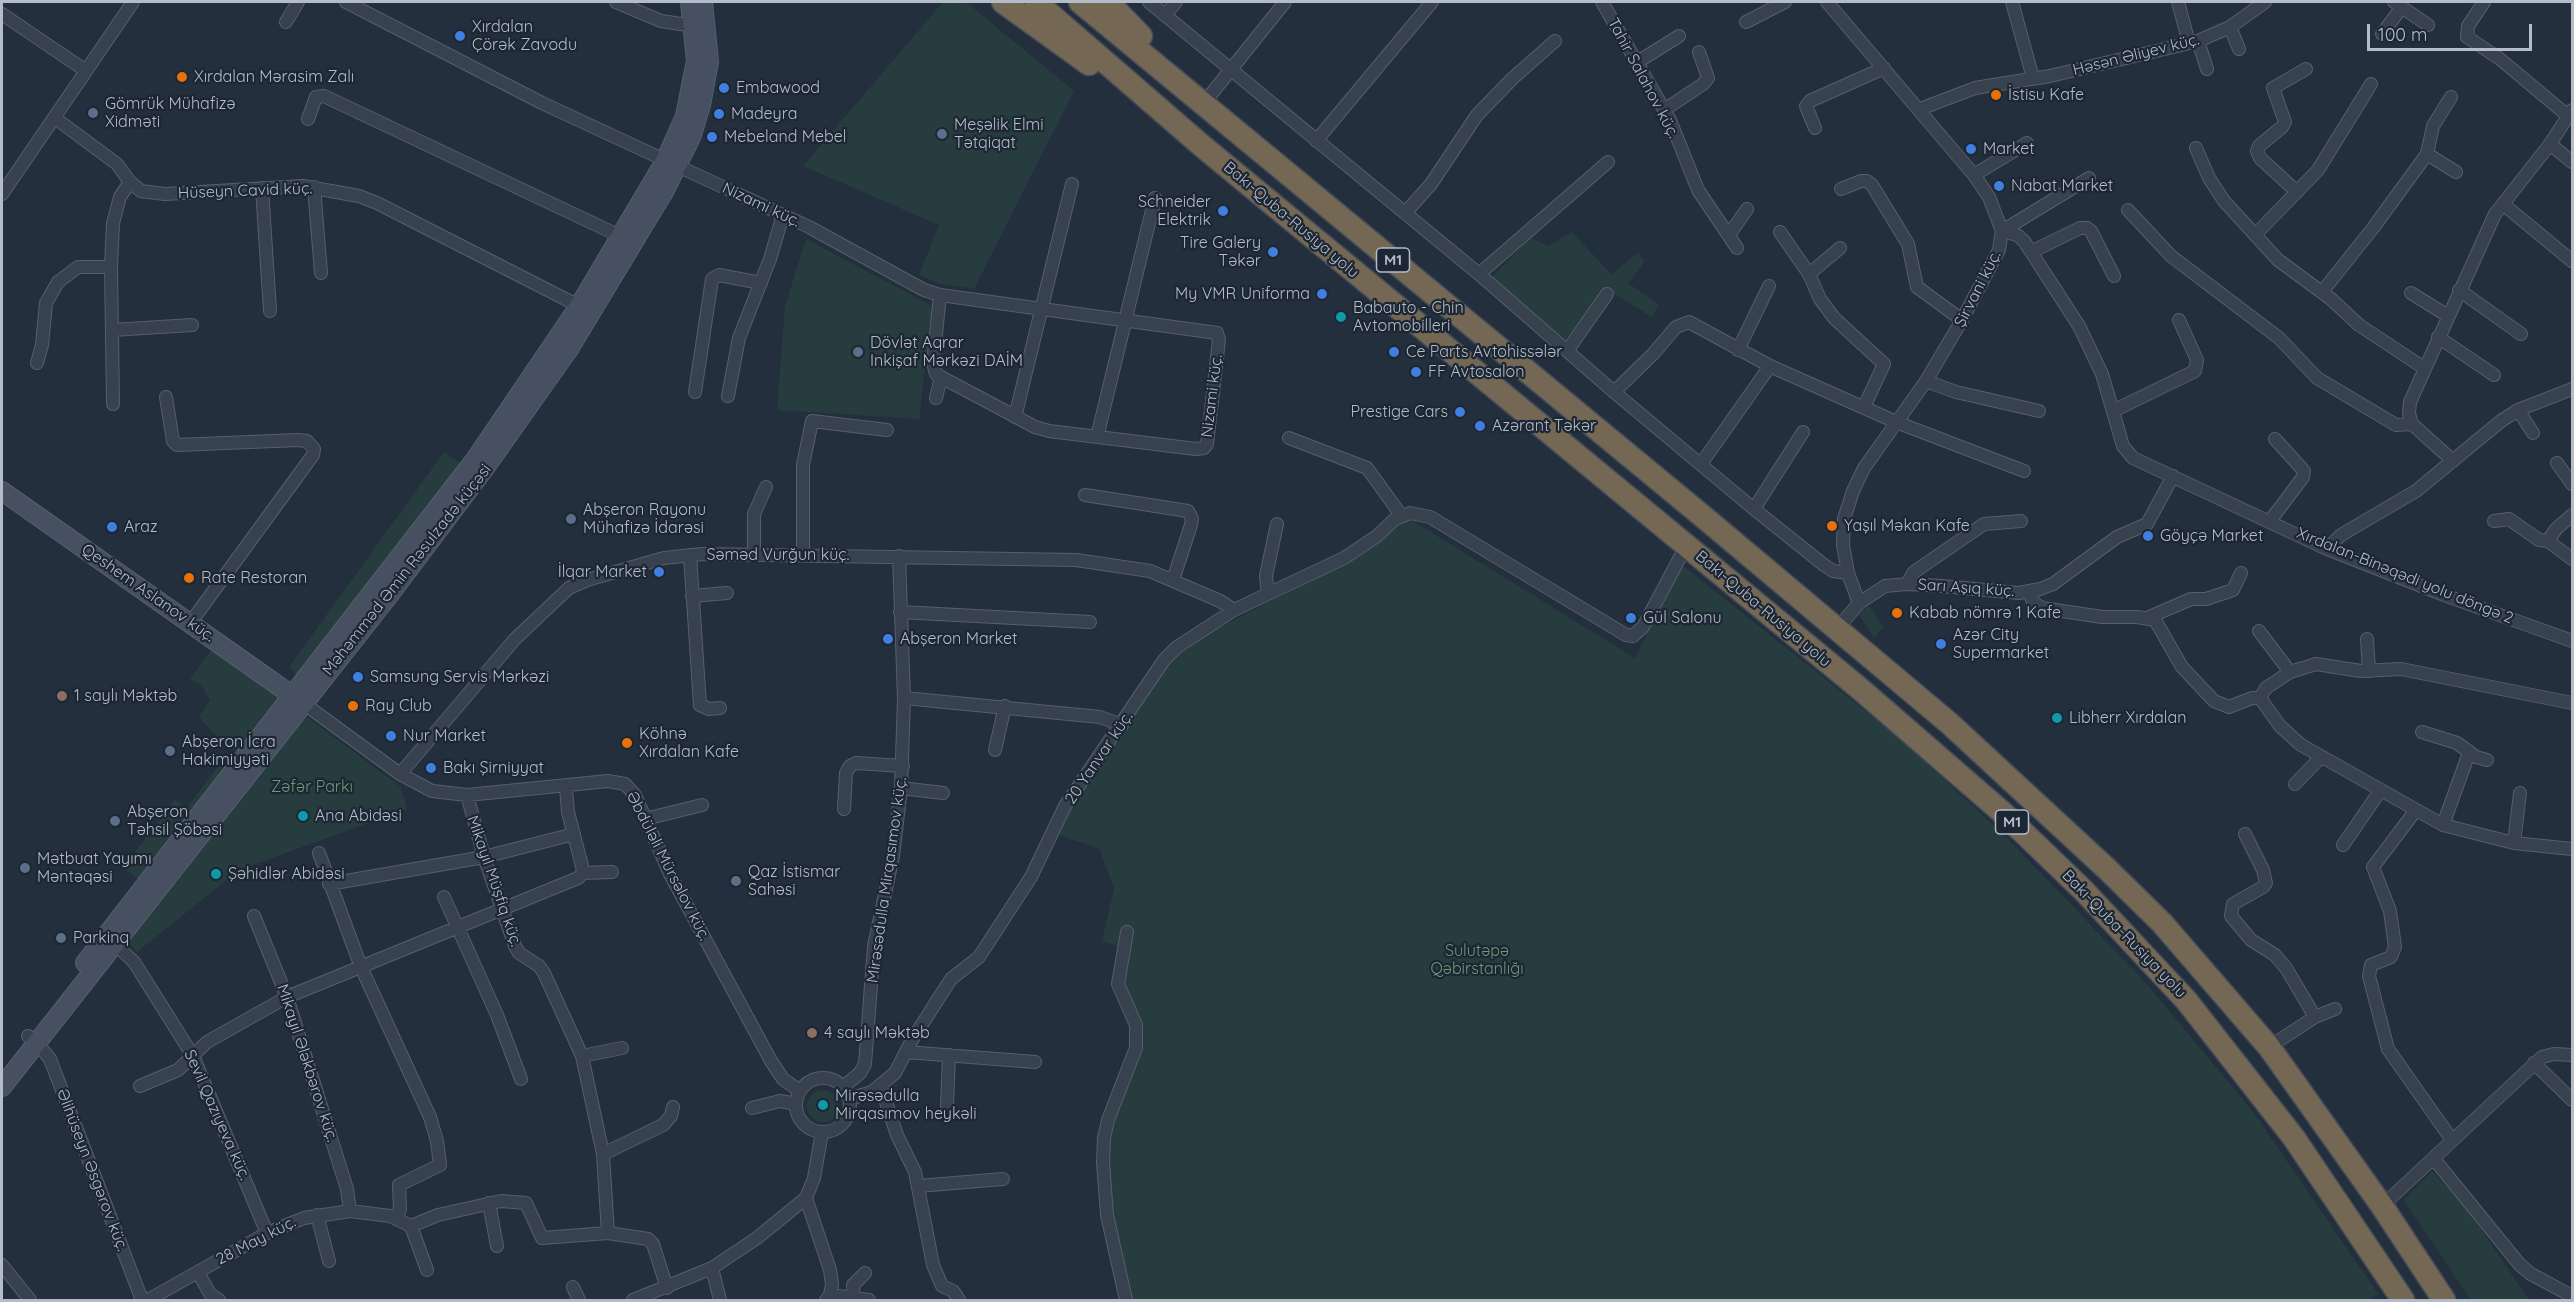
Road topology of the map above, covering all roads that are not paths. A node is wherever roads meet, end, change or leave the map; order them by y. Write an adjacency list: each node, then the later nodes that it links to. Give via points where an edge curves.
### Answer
1 (133, 2): 41 (street)
2 (298, 2): 25 (street)
3 (346, 2): 60 (street, Nizami küç., via 542,104)
4 (616, 2): 27 (street, via 661,21)
5 (690, 2): 27 (main road, Məhəmməd Əmin Rəsulzadə küçəsi)
6 (703, 2): 60 (main road, Məhəmməd Əmin Rəsulzadə küçəsi, via 709,44 707,80 692,135)
7 (1003, 2): 51 (highway)
8 (1036, 2): 51 (highway, Bakı-Quba-Rusiya yolu / M1)
9 (1080, 2): 45 (highway, Bakı-Quba-Rusiya yolu / M1)
10 (1108, 2): 45 (highway)
11 (1149, 2): 24 (street)
12 (1176, 2): 24 (street)
13 (1285, 2): 38 (street)
14 (1432, 2): 53 (street)
15 (1602, 2): 36 (street, Tahir Salahov küç.)
16 (1785, 2): 26 (street)
17 (1827, 2): 37 (street, Şirvani küç.)
18 (2012, 2): 42 (street)
19 (2178, 2): 33 (street)
20 (2265, 2): 29 (street, Həsən Əliyev küç.)
21 (2484, 2): 48 (street, via 2468,26 2467,37)
22 (2398, 4): 28 (street); 30 (street)
23 (2, 14): 41 (street)
24 (1165, 15): 38 (street)
25 (286, 22)
26 (1746, 22)
27 (694, 26): 60 (main road, Məhəmməd Əmin Rəsulzadə küçəsi, via 694,79)
28 (2428, 26)
29 (2230, 27): 33 (street, Həsən Əliyev küç.); 34 (street)
30 (2382, 34)
31 (1679, 36): 36 (street)
32 (1555, 41): 75 (street, via 1477,115 1431,184)
33 (2194, 42): 39 (street); 42 (street, Həsən Əliyev küç.)
34 (2239, 49)
35 (1699, 52): 47 (street, via 1708,78)
36 (1636, 63): 47 (street, Tahir Salahov küç.)
37 (1884, 68): 46 (street, Şirvani küç.); 52 (street, via 1810,101 1806,106)
38 (1231, 69): 45 (street); 53 (street)
39 (2206, 69)
40 (2306, 69): 69 (street, via 2273,88 2285,122 2257,151)
41 (86, 71): 49 (street)
42 (2033, 78): 46 (street, Həsən Əliyev küç., via 1974,88)
43 (2372, 84): 69 (street, via 2318,170)
44 (2451, 97): 57 (street, via 2433,126)
45 (1204, 103): 175 (highway, Bakı-Quba-Rusiya yolu / M1)
46 (1920, 109): 62 (street, Şirvani küç.)
47 (1665, 110): 79 (street, Tahir Salahov küç., via 1698,190)
48 (2570, 113): 55 (street)
49 (55, 118): 64 (street, Hüseyn Cavid küç., via 117,164); 70 (street)
50 (308, 119): 81 (street, via 316,97 324,96)
51 (1181, 128): 154 (highway, Bakı-Quba-Rusiya yolu / M1)
52 (1815, 128)
53 (1316, 141): 75 (street)
54 (2027, 143): 62 (street)
55 (2550, 144): 59 (street); 72 (street)
56 (2196, 148): 80 (street, via 2224,201)
57 (2427, 154): 61 (street); 94 (street)
58 (1608, 162): 88 (street)
59 (2572, 162)
60 (671, 164): 76 (street, Nizami küç.); 81 (main road, Məhəmməd Əmin Rəsulzadə küçəsi); 183 (main road, Məhəmməd Əmin Rəsulzadə küçəsi, via 569,349 524,414 390,594)
61 (2456, 172)
62 (1974, 175): 77 (street, Şirvani küç., via 1989,197)
63 (2089, 178): 77 (street)
64 (130, 182): 67 (street, Hüseyn Cavid küç., via 141,191 165,194); 86 (street, via 116,207)
65 (1072, 184): 99 (street)
66 (314, 187): 67 (street, Hüseyn Cavid küç.); 87 (street); 98 (street, Hüseyn Cavid küç., via 377,202)
67 (262, 188): 100 (street)
68 (1841, 189): 102 (street, via 1861,181 1872,185 1908,244 1917,287)
69 (2297, 192): 80 (street)
70 (2, 194)
71 (1155, 198): 104 (street)
72 (2503, 204): 85 (street); 93 (street, via 2486,230)
73 (1747, 209): 79 (street)
74 (2128, 210): 130 (street, via 2171,256 2278,338 2317,378 2396,425)
75 (1406, 212): 88 (street)
76 (783, 215): 91 (street); 97 (street, Nizami küç.)
77 (2002, 231): 84 (street, Xırdalan-Binəqədi yolu döngə 2, via 2020,237); 102 (street, Şirvani küç., via 1999,250)
78 (1780, 232): 89 (street)
79 (1729, 235): 82 (street, Tahir Salahov küç.)
80 (2255, 235): 94 (street, via 2278,260)
81 (622, 237): 98 (main road, Məhəmməd Əmin Rəsulzadə küçəsi)
82 (1737, 248)
83 (1840, 248): 89 (street)
84 (2031, 252): 90 (street, via 2087,228); 126 (street, Xırdalan-Binəqədi yolu döngə 2, via 2094,352)
85 (2572, 261)
86 (111, 267): 106 (street); 111 (street, via 78,267 58,282 46,303)
87 (321, 273)
88 (1479, 274): 110 (street)
89 (1809, 274): 124 (street, via 1834,318 1884,364)
90 (2114, 276)
91 (760, 283): 118 (street, via 719,275 712,279); 120 (street, via 739,338)
92 (1768, 286): 109 (street)
93 (2459, 290): 101 (street); 107 (street)
94 (2322, 292): 113 (street, via 2359,325)
95 (2411, 293): 101 (street)
96 (1607, 294): 110 (street)
97 (940, 296): 99 (street, Nizami küç.); 115 (street, via 933,363)
98 (579, 306): 183 (main road, Məhəmməd Əmin Rəsulzadə küçəsi, via 474,461)
99 (1040, 308): 104 (street, Nizami küç.); 128 (street)
100 (270, 311)
101 (2448, 316): 108 (street)
102 (1962, 320): 116 (street, Şirvani küç.)
103 (2179, 320): 126 (street, via 2197,360 2195,371)
104 (1124, 321): 134 (street); 134 (street, Nizami küç., via 1217,333 1207,444 1196,449)
105 (192, 325): 106 (street)
106 (112, 330): 123 (street)
107 (2521, 334)
108 (2438, 337): 113 (street); 114 (street)
109 (1738, 350): 112 (street); 119 (street, via 1697,325 1683,323)
110 (1567, 351): 119 (street)
111 (37, 363)
112 (1770, 366): 124 (street); 139 (street)
113 (2424, 368): 130 (street, via 2410,402)
114 (2494, 375)
115 (941, 377): 122 (street); 128 (street, Nizami küç.)
116 (1926, 381): 125 (street); 129 (street, Şirvani küç.)
117 (2572, 390): 127 (street)
118 (695, 392)
119 (1614, 392): 139 (street)
120 (728, 396)
121 (166, 397): 173 (street, via 177,446 298,440 307,441 315,449)
122 (936, 398)
123 (113, 404)
124 (1864, 407): 129 (street)
125 (2039, 411)
126 (2113, 411): 141 (street, Xırdalan-Binəqədi yolu döngə 2, via 2127,452 2140,463)
127 (2518, 411): 133 (street); 137 (street)
128 (1015, 417): 134 (street, Nizami küç., via 1049,431)
129 (1896, 422): 140 (street); 161 (street, Şirvani küç., via 1864,468 1847,510 1842,534)
130 (2412, 424): 137 (street)
131 (887, 430): 158 (street, via 812,421 803,465)
132 (1803, 432): 146 (street)
133 (2533, 433)
134 (1097, 437)
135 (1289, 438): 147 (street, via 1367,468)
136 (2275, 439): 150 (street, via 2304,471)
137 (2453, 461): 155 (street, via 2416,491 2342,535)
138 (2558, 463): 142 (street)
139 (1701, 464): 146 (street)
140 (2024, 471)
141 (2174, 476): 150 (street, Xırdalan-Binəqədi yolu döngə 2); 165 (street, Sarı Aşıq küç., via 2147,524 2109,543 2053,584)
142 (2572, 484)
143 (766, 487): 157 (street, via 754,514)
144 (2, 492): 173 (main road, Qeshem Aslanov küç.)
145 (1085, 495): 163 (street, via 1188,511 1191,525)
146 (1754, 509): 161 (street, via 1824,565)
147 (1401, 515): 154 (street, via 1430,517 1620,633 1633,636 1642,627); 167 (street, 20 Yanvar küç., via 1344,558)
148 (2572, 515): 153 (street)
149 (2021, 521): 164 (street, via 1984,525 1914,572)
150 (2270, 521): 155 (street, Xırdalan-Binəqədi yolu döngə 2)
151 (2494, 521): 153 (street, via 2509,519 2539,540)
152 (1277, 524): 167 (street, via 1266,576)
153 (2548, 541): 160 (street)
154 (1686, 546): 287 (highway, Bakı-Quba-Rusiya yolu / M1, via 2003,813 2138,945 2240,1066 2294,1138)
155 (2327, 549): 178 (street, Xırdalan-Binəqədi yolu döngə 2)
156 (690, 555): 157 (street, Səməd Vurğun küç.); 168 (street); 194 (street, Səməd Vurğun küç., via 664,558 569,588 515,639)
157 (754, 555): 158 (street, Səməd Vurğun küç.)
158 (803, 555): 159 (street, Səməd Vurğun küç.)
159 (898, 556): 163 (street, Səməd Vurğun küç., via 1076,560 1134,567); 171 (street, Mirəsədulla Mirqasımov küç.)
160 (2572, 559)
161 (1848, 573): 169 (street, Şirvani küç.)
162 (2241, 573): 172 (street, via 2233,590 2206,599 2191,599)
163 (1173, 580): 170 (street, Səməd Vurğun küç.)
164 (1907, 584): 165 (street, Sarı Aşıq küç.); 169 (street, Sarı Aşıq küç., via 1885,586)
165 (2029, 592): 172 (street, via 2033,602 2042,608 2102,617)
166 (727, 593): 168 (street)
167 (1268, 594): 170 (street, 20 Yanvar küç.)
168 (692, 596): 186 (street, via 700,705)
169 (1859, 603): 175 (street, Sarı Aşıq küç.)
170 (1234, 610): 187 (street, 20 Yanvar küç., via 1170,653)
171 (900, 612): 174 (street); 181 (street, Mirəsədulla Mirqasımov küç.)
172 (2147, 618): 182 (street, via 2155,620 2182,667 2214,701 2229,707)
173 (191, 622): 183 (main road, Qeshem Aslanov küç.)
174 (1090, 622)
175 (1837, 629): 228 (highway, Bakı-Quba-Rusiya yolu / M1, via 1949,723 2107,868 2162,923)
176 (2259, 631): 180 (street)
177 (2367, 639): 179 (street)
178 (2572, 641)
179 (2369, 671): 180 (street, via 2316,664); 184 (street, via 2401,669)
180 (2290, 672): 182 (street, via 2266,688)
181 (904, 698): 185 (street); 193 (street, Mirəsədulla Mirqasımov küç.)
182 (2260, 698): 191 (street, via 2293,739)
183 (298, 700): 194 (street, Əbdüləli Mürsəlov küç.); 222 (main road, Məhəmməd Əmin Rəsulzadə küçəsi); 227 (main road, Məhəmməd Əmin Rəsulzadə küçəsi)
184 (2572, 703)
185 (1005, 706): 187 (street, via 1100,717); 189 (street)
186 (720, 708)
187 (1122, 725): 230 (street, 20 Yanvar küç., via 1065,806 1039,862 979,957 951,979)
188 (2422, 732): 190 (street, via 2457,743)
189 (995, 750)
190 (2469, 753): 192 (street); 206 (street)
191 (2321, 757): 195 (street); 198 (street)
192 (2487, 760)
193 (903, 766): 197 (street, Mirəsədulla Mirqasımov küç.); 203 (street, via 850,766 846,772)
194 (400, 774): 201 (street, Əbdüləli Mürsəlov küç., via 432,791)
195 (2295, 784)
196 (566, 787): 201 (street, Əbdüləli Mürsəlov küç.); 205 (street, Əbdüləli Mürsəlov küç., via 626,784); 207 (street)
197 (901, 788): 199 (street); 241 (street, Mirəsədulla Mirqasımov küç., via 893,856 874,946 865,1064)
198 (2380, 791): 204 (street); 210 (street)
199 (943, 793)
200 (2520, 793): 209 (street)
201 (467, 795): 213 (street, Mikayıl Müşfiq küç.)
202 (702, 805): 205 (street)
203 (844, 809)
204 (2416, 810): 206 (street); 251 (street, via 2373,867 2390,910 2395,947 2391,957 2371,965 2368,976 2388,1049)
205 (645, 819): 243 (street, Əbdüləli Mürsəlov küç., via 670,874 771,1061 783,1079)
206 (2444, 825): 209 (street)
207 (574, 834): 213 (street); 215 (street)
208 (2245, 834): 226 (street, via 2266,883 2233,904 2231,916 2251,940 2276,955)
209 (2514, 843): 211 (street)
210 (2343, 845)
211 (2572, 849)
212 (319, 853): 216 (street)
213 (484, 857): 216 (street); 218 (street, Mikayıl Müşfiq küç.)
214 (612, 872): 215 (street)
215 (583, 873): 218 (street)
216 (329, 884): 223 (street)
217 (444, 897): 220 (street)
218 (501, 909): 220 (street); 234 (street, Mikayıl Müşfiq küç., via 519,953 544,973)
219 (254, 916): 224 (street, Mikayıl Ələkbərov küç.)
220 (457, 928): 223 (street); 238 (street)
221 (1127, 932): 286 (street, via 1118,984 1134,1015 1136,1048 1108,1120 1103,1162 1107,1215)
222 (116, 945): 227 (main road, Məhəmməd Əmin Rəsulzadə küçəsi); 233 (street, Sevil Qazıyeva küç., via 134,962)
223 (361, 967): 224 (street); 261 (street, via 430,1117 440,1161 435,1169 399,1185)
224 (287, 997): 233 (street, via 207,1041); 259 (street, Mikayıl Ələkbərov küç., via 347,1190)
225 (2335, 1008): 226 (street)
226 (2314, 1017): 228 (street)
227 (32, 1040): 237 (main road, Məhəmməd Əmin Rəsulzadə küçəsi); 240 (main road, Məhəmməd Əmin Rəsulzadə küçəsi); 278 (street, Əlihüseyn Əsgərov küç., via 50,1059 56,1073)
228 (2269, 1047): 258 (highway, Bakı-Quba-Rusiya yolu / M1)
229 (622, 1048): 234 (street)
230 (906, 1052): 231 (street); 242 (street, 20 Yanvar küç., via 895,1073)
231 (949, 1055): 235 (street); 247 (street)
232 (2572, 1055): 236 (street, via 2554,1053)
233 (193, 1056): 239 (street, via 178,1070); 263 (street, Sevil Qazıyeva küç.)
234 (582, 1056): 252 (street, Mikayıl Müşfiq küç.)
235 (1035, 1062)
236 (2534, 1063): 245 (street); 251 (street)
237 (2, 1069)
238 (521, 1079)
239 (140, 1086)
240 (2, 1087)
241 (843, 1087): 243 (street, via 831,1080 817,1079); 244 (street)
242 (881, 1087): 244 (street, 20 Yanvar küç.); 255 (street)
243 (800, 1091): 246 (street)
244 (849, 1099): 250 (street, via 849,1113 841,1125)
245 (2572, 1100)
246 (796, 1104): 249 (street, via 780,1101); 250 (street, via 803,1123)
247 (947, 1106)
248 (673, 1107): 252 (street, via 663,1125)
249 (752, 1108)
250 (822, 1132): 256 (street, via 814,1178)
251 (2452, 1140): 253 (street)
252 (603, 1154): 264 (street, Mikayıl Müşfiq küç.)
253 (2434, 1159): 258 (street); 274 (street, via 2520,1265)
254 (1003, 1179): 255 (street)
255 (918, 1186): 285 (street, via 933,1265 942,1286 953,1291)
256 (806, 1198): 268 (street); 275 (street, via 830,1270)
257 (489, 1203): 262 (street); 264 (street, via 526,1203 542,1238); 265 (street)
258 (2382, 1206): 288 (highway, Bakı-Quba-Rusiya yolu / M1)
259 (350, 1211): 260 (street, 28 May küç.); 261 (street, 28 May küç.)
260 (317, 1215): 263 (street, 28 May küç.); 266 (street)
261 (397, 1218): 262 (street, 28 May küç.)
262 (411, 1226): 269 (street)
263 (267, 1233): 270 (street, 28 May küç.)
264 (608, 1233): 273 (street, via 648,1239)
265 (497, 1246)
266 (328, 1261)
267 (2, 1265): 277 (street)
268 (712, 1268): 273 (street); 283 (street)
269 (427, 1270)
270 (198, 1272): 279 (street, 28 May küç.); 280 (street, via 207,1290)
271 (865, 1273): 276 (street, via 855,1281)
272 (573, 1287): 281 (street)
273 (667, 1288): 282 (street)
274 (2572, 1296)
275 (828, 1298): 276 (street)
276 (854, 1299): 284 (street)
277 (30, 1300)
278 (142, 1300)
279 (148, 1300)
280 (219, 1300)
281 (579, 1300)
282 (633, 1300)
283 (720, 1300)
284 (869, 1300)
285 (959, 1300)
286 (1126, 1300)
287 (2403, 1300)
288 (2444, 1300)

